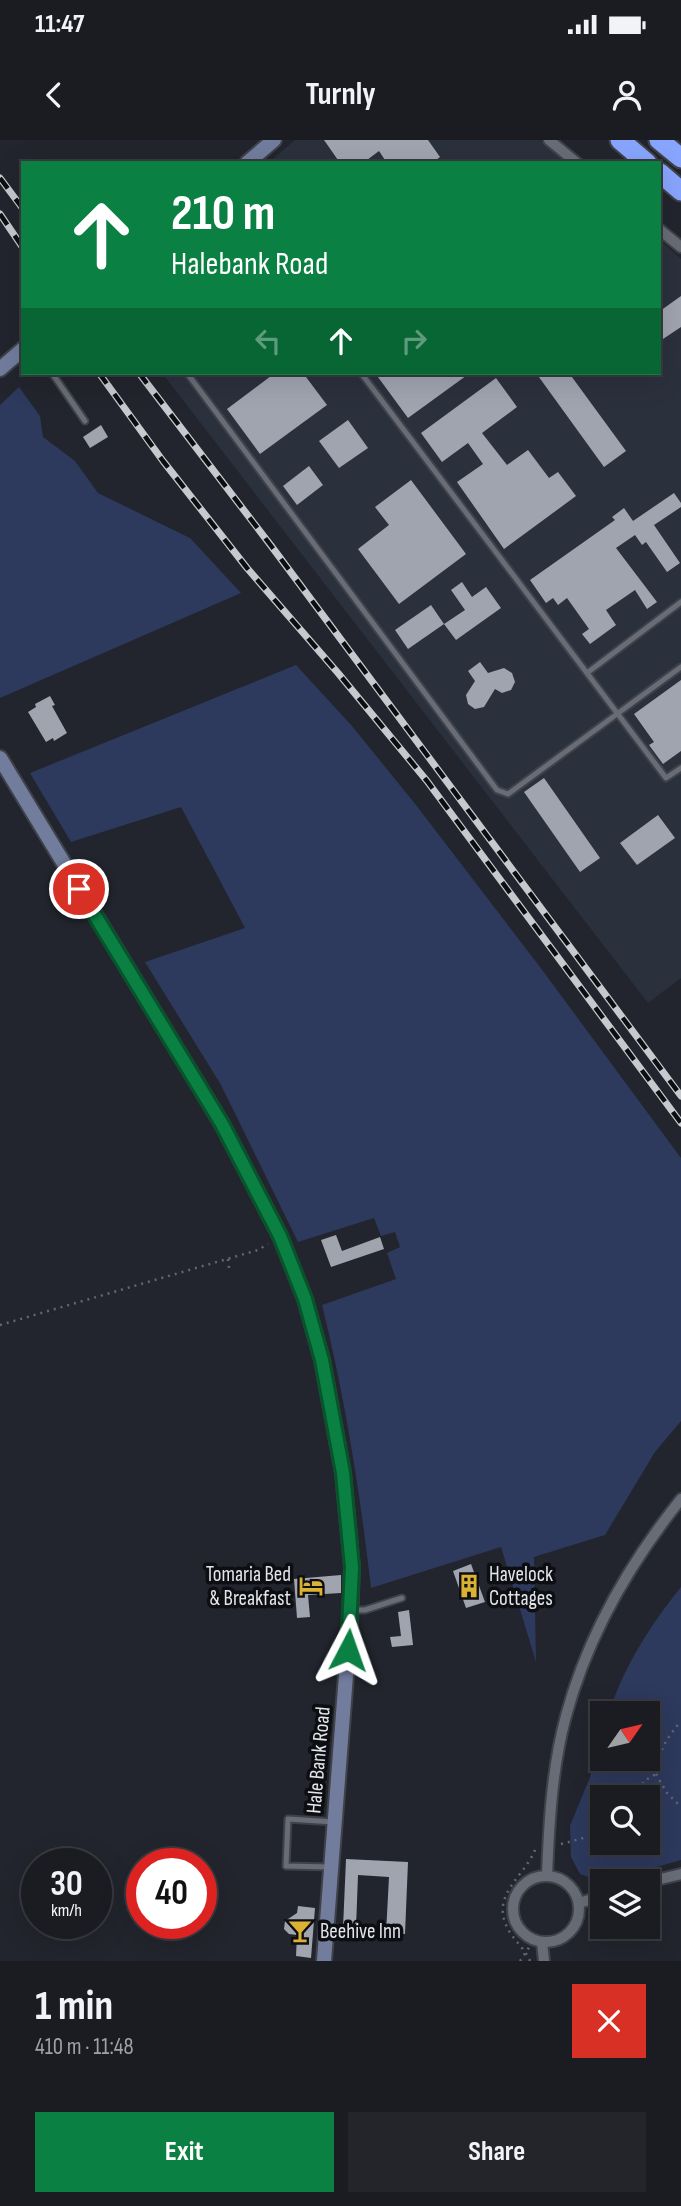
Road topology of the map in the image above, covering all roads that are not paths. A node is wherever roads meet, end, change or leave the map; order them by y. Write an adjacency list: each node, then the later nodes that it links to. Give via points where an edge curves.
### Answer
1 (274, 140): 6 (street)
2 (549, 140): 7 (street)
3 (620, 140): 8 (highway)
4 (659, 140): 5 (highway)
5 (681, 158)
6 (249, 161)
7 (575, 161)
8 (645, 161)
9 (661, 174): 10 (highway)
10 (681, 191)
11 (661, 231): 12 (street)
12 (681, 247)
13 (21, 351): 14 (street)
14 (0, 369)
15 (53, 375): 18 (lane)
16 (188, 375): 22 (lane, via 498,790 508,794)
17 (363, 375): 21 (lane)
18 (85, 421)
19 (681, 601): 21 (lane)
20 (681, 667): 22 (lane)
21 (587, 673): 22 (lane)
22 (618, 715): 24 (lane, via 666,778)
23 (0, 758): 27 (street, Hale Bank Road, via 222,1124 280,1236 322,1360 343,1473 352,1567)
24 (681, 768)
25 (681, 1499): 31 (street, via 627,1572 588,1649 559,1749)
26 (402, 1598): 27 (lane)
27 (351, 1610): 28 (street, Hale Bank Road)
28 (334, 1822): 29 (street, Hale Bank Road); 29 (lane, via 288,1819 286,1866)
29 (331, 1867): 36 (street, Hale Bank Road)
30 (681, 1874): 32 (street)
31 (547, 1876): 34 (street, via 568,1884); 35 (street, via 527,1881 515,1897 518,1927)
32 (660, 1879)
33 (590, 1900): 34 (street)
34 (579, 1903): 35 (street, via 570,1932 562,1938)
35 (538, 1941): 37 (street)
36 (324, 1961)
37 (544, 1961)

